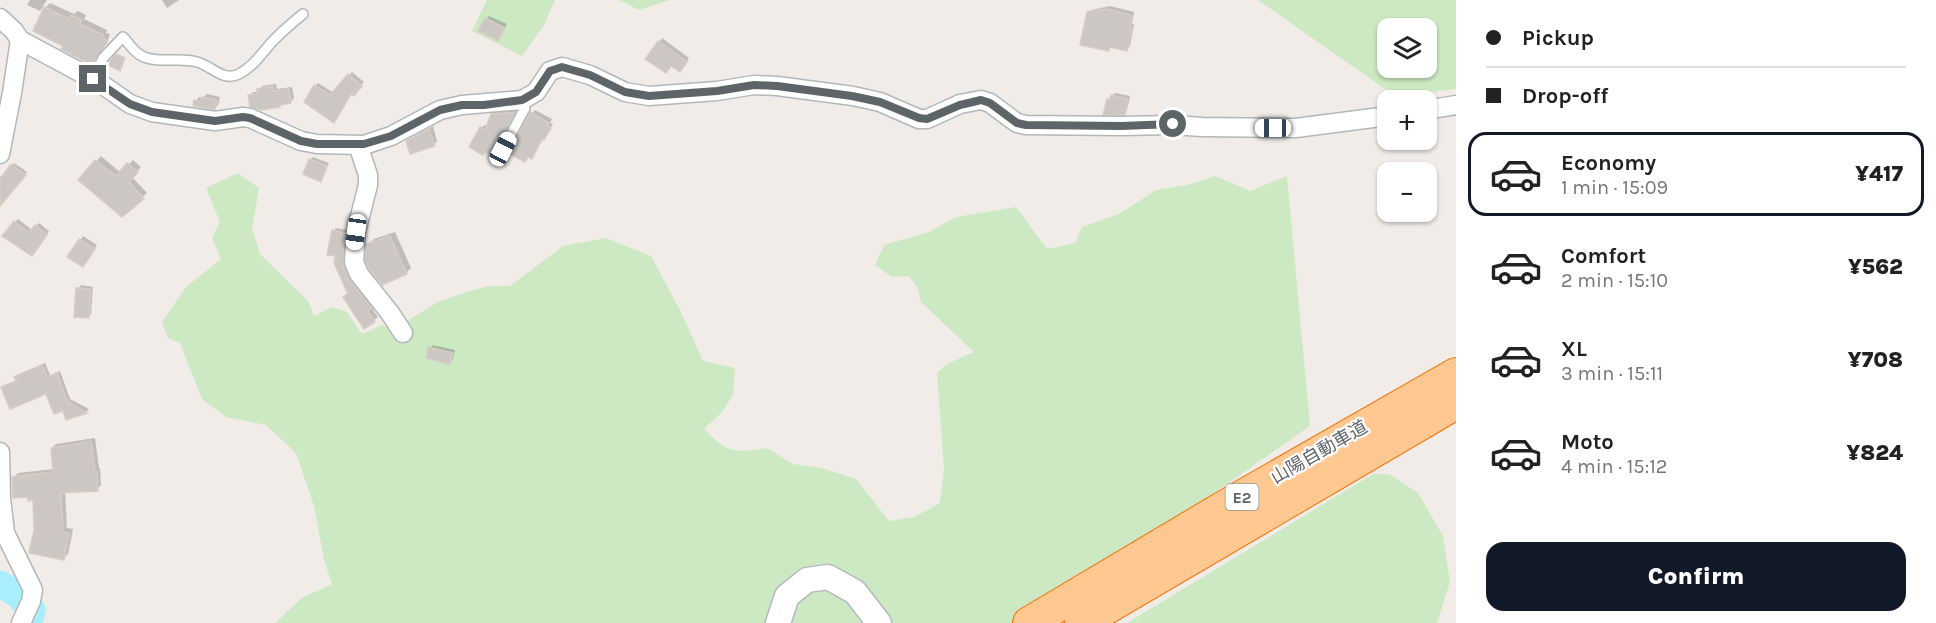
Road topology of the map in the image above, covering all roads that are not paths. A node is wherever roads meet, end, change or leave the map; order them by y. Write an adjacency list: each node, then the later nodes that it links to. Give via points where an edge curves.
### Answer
1 (303, 14): 4 (lane, via 253,64 232,77 189,60 144,58 123,37 103,58)
2 (0, 18): 3 (street)
3 (20, 40): 4 (street); 11 (street)
4 (93, 79): 9 (street, via 130,104 152,112 215,121 250,118 301,141)
5 (522, 100): 8 (street, via 536,92 550,71 562,67 625,92 649,96 777,86 880,102 927,119 981,100 1026,125 1296,128); 9 (street, via 440,110 391,136); 10 (lane, via 525,108)
6 (1456, 105): 7 (street)
7 (1437, 108)
8 (1377, 117)
9 (358, 145): 12 (street, via 368,185 356,232 354,262)
10 (503, 149)
11 (0, 154)
12 (403, 333)
13 (1456, 374): 20 (highway, 山陽自動車道 / E2)
14 (1456, 403): 21 (highway, 山陽自動車道 / E2)
15 (0, 452): 16 (street)
16 (2, 532): 17 (street, via 33,590)
17 (21, 623)
18 (778, 623): 19 (main road, via 787,596 807,580 828,577 855,591)
19 (879, 623)
20 (1029, 623)
21 (1081, 623)

